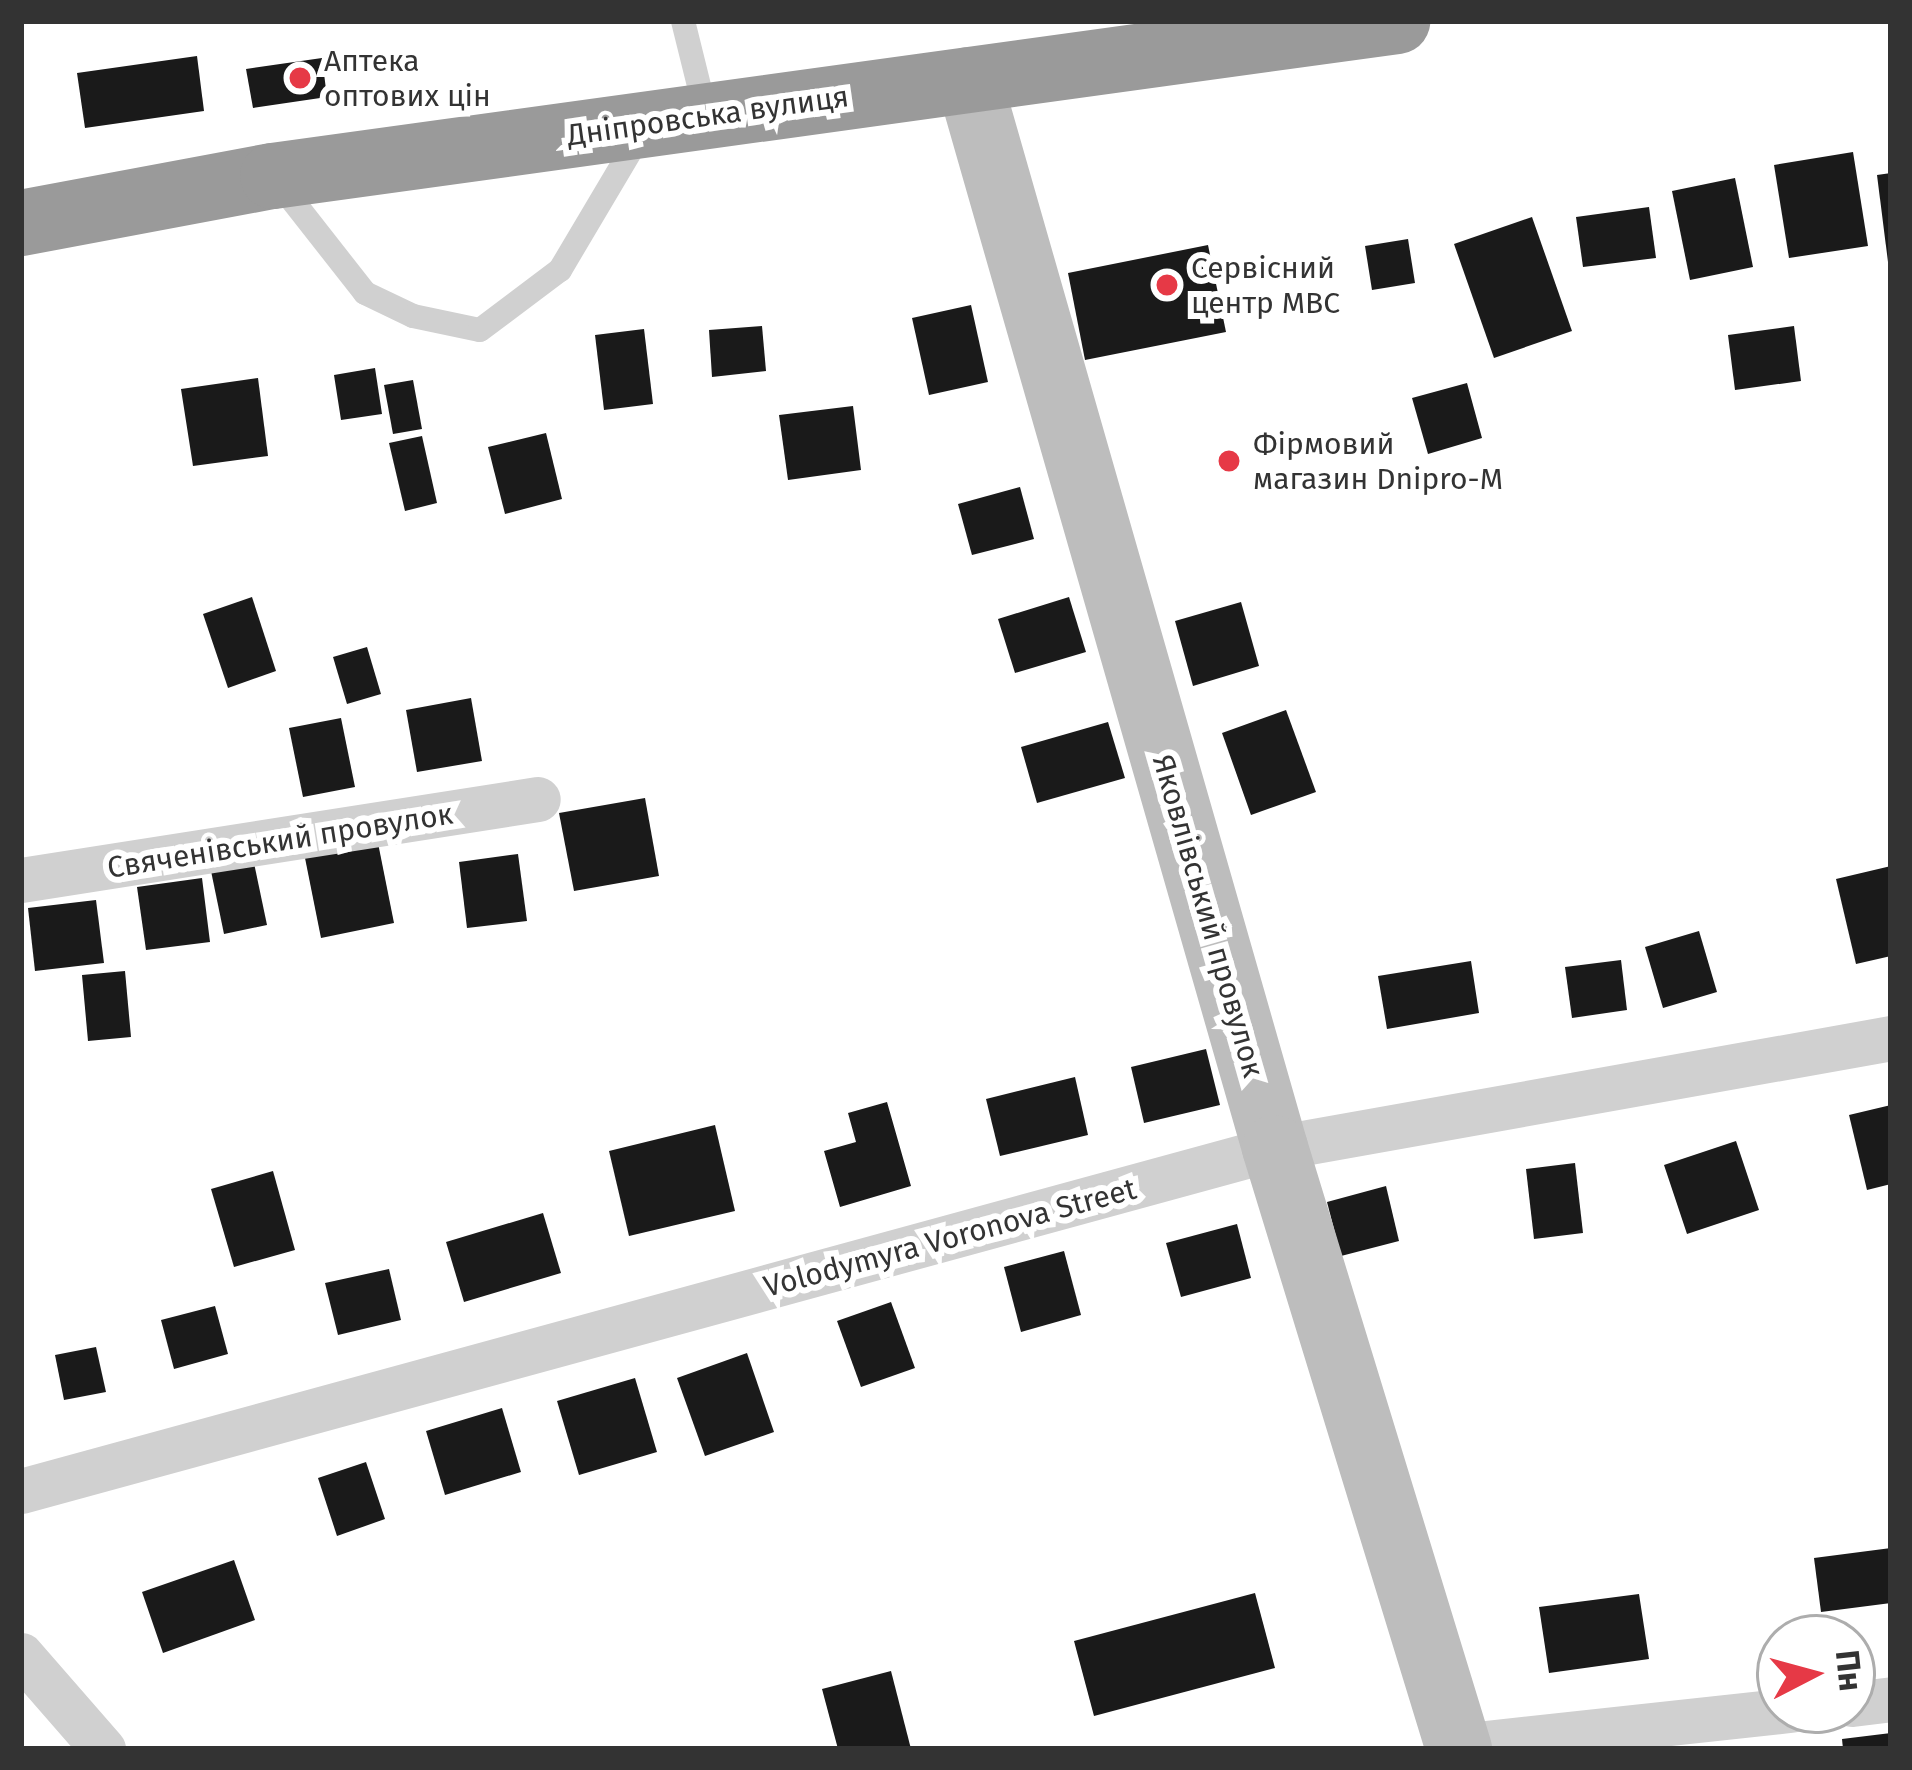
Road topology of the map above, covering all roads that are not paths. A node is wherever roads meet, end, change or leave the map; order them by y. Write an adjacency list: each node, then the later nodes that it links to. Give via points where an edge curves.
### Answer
1 (683, 21): 5 (lane)
2 (1396, 21): 3 (highway, Дніпровська вулиця)
3 (1198, 34): 4 (highway, Дніпровська вулиця)
4 (969, 80): 5 (highway, Дніпровська вулиця); 11 (street, Яковлівський провулок)
5 (676, 120): 6 (highway, Дніпровська вулиця); 6 (lane, via 560,270 480,330 413,316 364,293)
6 (273, 176): 7 (highway, Дніпровська вулиця)
7 (21, 223)
8 (538, 799): 9 (street, Свяченівський провулок)
9 (21, 880)
10 (1891, 1038): 11 (street, Volodymyra Voronova Street)
11 (1275, 1148): 12 (street, Volodymyra Voronova Street); 15 (street, Яковлівський провулок)
12 (21, 1492)
13 (21, 1655): 16 (street)
14 (1756, 1714): 15 (street)
15 (1458, 1748)
16 (103, 1749)

